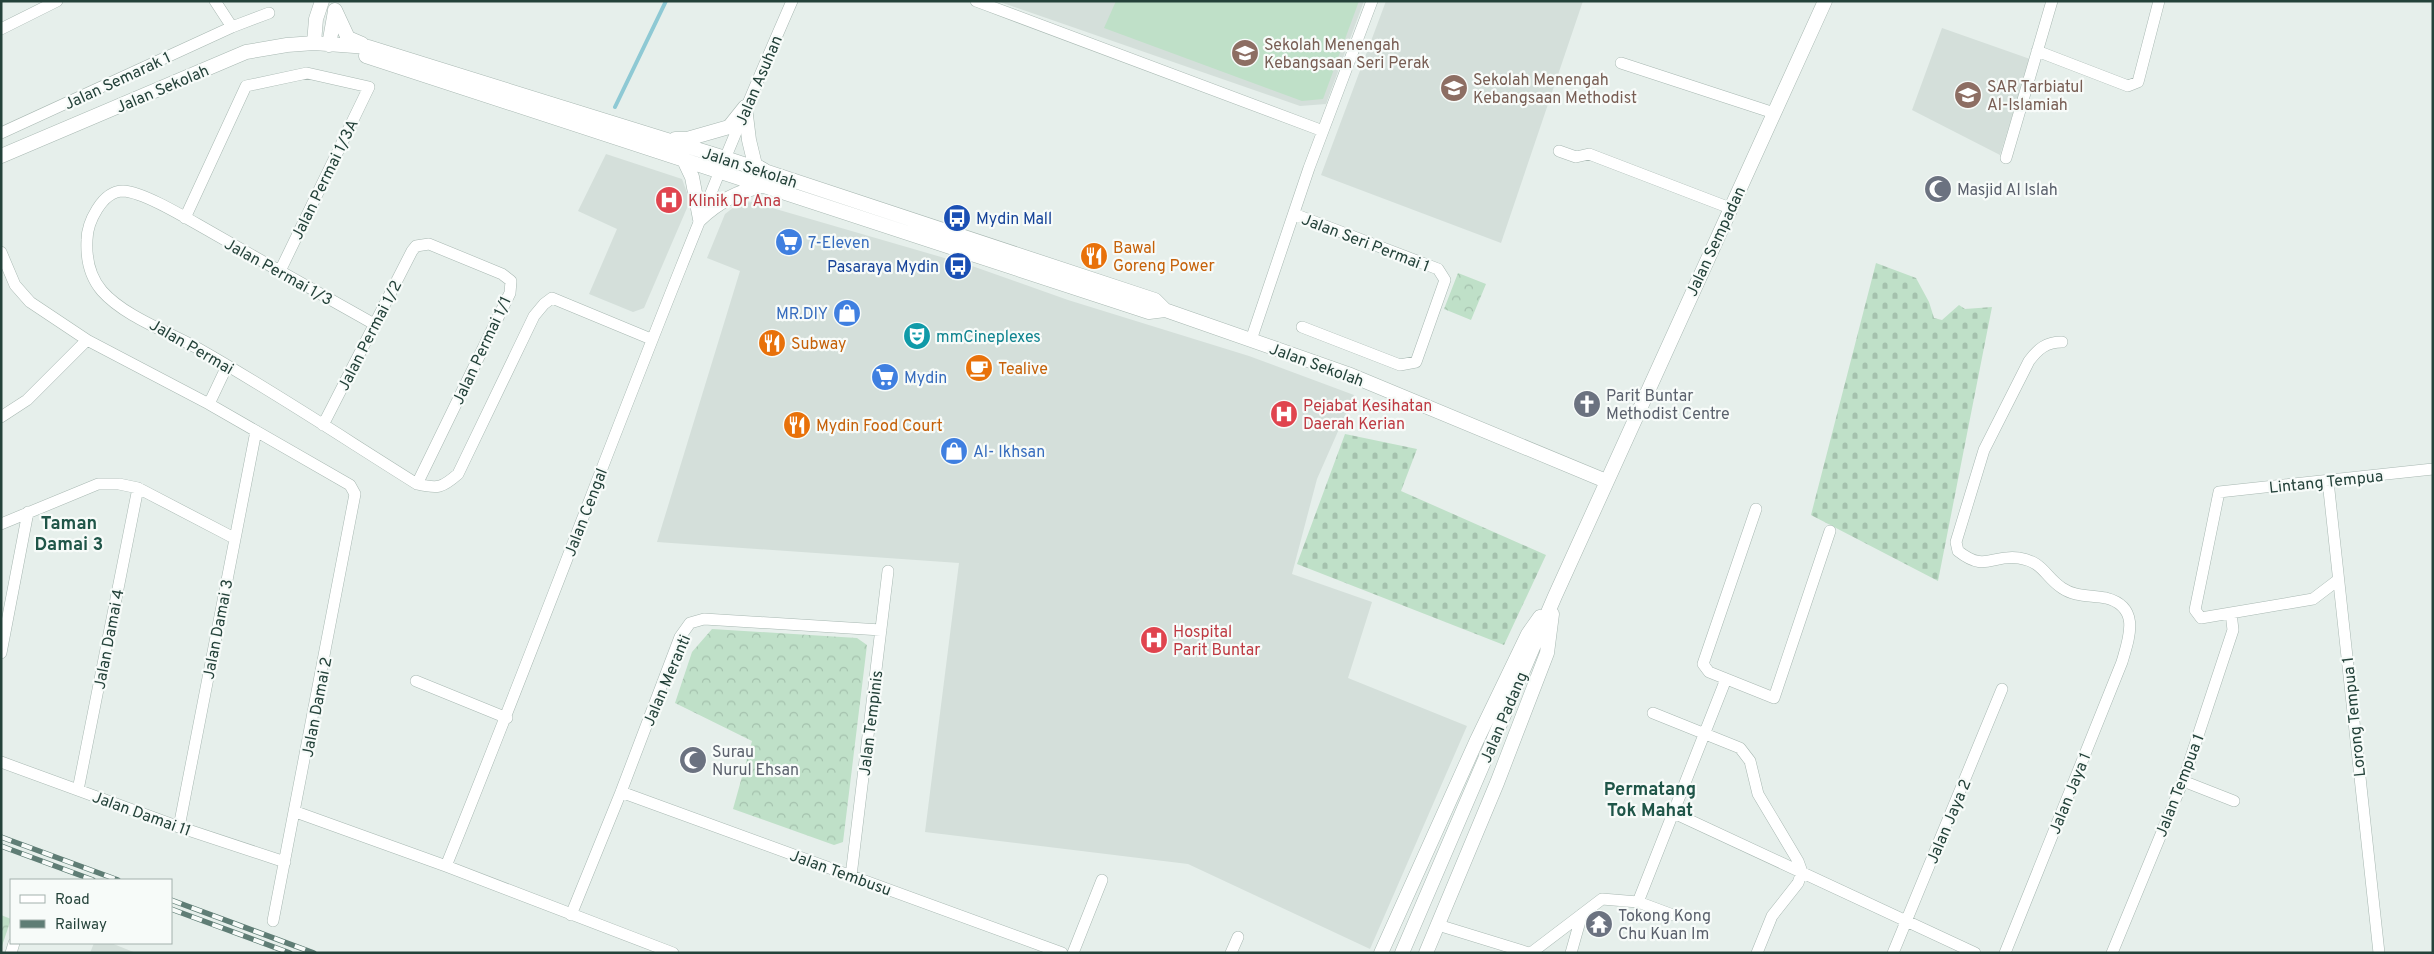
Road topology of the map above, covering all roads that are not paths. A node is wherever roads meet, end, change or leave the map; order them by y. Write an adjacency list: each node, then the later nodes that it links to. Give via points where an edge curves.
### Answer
1 (57, 1): 13 (street)
2 (214, 1): 12 (street)
3 (322, 1): 14 (street, via 316,19)
4 (792, 1): 19 (street, Jalan Asuhan)
5 (976, 1): 21 (street)
6 (1372, 1): 21 (street)
7 (1825, 1): 20 (street, Jalan Sempadan)
8 (2052, 1): 17 (street)
9 (2159, 1): 17 (street, via 2138,82 2128,86)
10 (336, 6): 15 (street); 16 (street, via 348,38)
11 (269, 13): 12 (street, Jalan Semarak 1)
12 (232, 27): 22 (street, Jalan Semarak 1)
13 (1, 29)
14 (314, 43): 15 (street, Jalan Sekolah); 25 (street, Jalan Sekolah, via 287,44 246,52)
15 (329, 45): 16 (street, Jalan Sekolah); 26 (street, Jalan Sekolah)
16 (368, 47): 23 (street, Jalan Sekolah)
17 (2037, 51): 27 (street)
18 (1621, 63): 20 (street)
19 (746, 107): 23 (street, via 729,127 711,134 687,140); 28 (street, Jalan Asuhan); 29 (street, via 749,140 756,165)
20 (1774, 113): 30 (street, Jalan Sempadan)
21 (1323, 131): 31 (street)
22 (1, 132)
23 (659, 138): 28 (street, Jalan Sekolah)
24 (1559, 151): 30 (street, via 1576,157 1589,154)
25 (1, 156)
26 (683, 158): 28 (street, Jalan Sekolah); 33 (street, via 692,177)
27 (2006, 158)
28 (722, 164): 29 (street, Jalan Sekolah); 33 (street, Jalan Cengal)
29 (766, 179): 33 (street, via 715,205); 41 (street, Jalan Sekolah, via 1149,312 1165,310)
30 (1730, 208): 49 (street, Jalan Sempadan)
31 (1294, 214): 38 (street, Jalan Seri Permai 1, via 1438,270 1445,280 1416,362 1400,365); 41 (street)
32 (184, 218): 36 (street, Jalan Permai 1/3); 36 (street, Jalan Permai 1/3A, via 246,86 308,73 369,87); 43 (street, Jalan Permai, via 136,194 122,191 107,198 94,215 87,234 86,255 102,290 118,306)
33 (700, 219): 39 (street, Jalan Cengal)
34 (416, 246): 37 (street, Jalan Permai 1/2); 51 (street, Jalan Permai 1/1, via 428,244 502,274 511,281 510,292)
35 (1, 252): 40 (street, via 15,285 30,302)
36 (280, 271): 37 (street, Jalan Permai 1/3)
37 (374, 324): 46 (street, Jalan Permai 1/2)
38 (1302, 327)
39 (651, 339): 51 (street, Jalan Permai, via 552,298 534,316 458,474 445,486 433,488); 68 (street, Jalan Cengal)
40 (88, 340): 44 (street); 45 (street, via 27,400)
41 (1251, 340): 49 (street, Jalan Sekolah, via 1348,374)
42 (2062, 342): 103 (street, Jalan Jaya 1, via 2039,348 2020,377 1984,450 1956,542 1958,551 1967,559 1980,562 2004,557 2032,561 2061,588 2107,598 2123,607 2130,618 2131,632 2122,662)
43 (227, 366): 44 (street); 46 (street, Jalan Permai)
44 (208, 404): 47 (street)
45 (1, 417)
46 (324, 425): 51 (street, Jalan Permai)
47 (256, 431): 57 (street, Jalan Damai 3); 75 (street, Jalan Damai 2, via 350,486 355,494)
48 (2433, 469): 50 (street, Lintang Tempua)
49 (1606, 481): 60 (street, Jalan Padang)
50 (2328, 481): 59 (street, Lorong Tempua 1); 61 (street, Lintang Tempua, via 2219,492 2195,610 2201,618)
51 (417, 484)
52 (138, 488): 54 (street, via 98,484); 57 (street); 72 (street, Jalan Damai 4)
53 (1756, 509): 64 (street, via 1703,664 1708,672)
54 (28, 512): 55 (street); 63 (street)
55 (1, 524)
56 (1830, 531): 64 (street, via 1774,698)
57 (234, 538): 77 (street, Jalan Damai 3)
58 (888, 571): 62 (street, Jalan Tempinis)
59 (2338, 580): 61 (street, via 2313,599); 105 (street, Lorong Tempua 1)
60 (1555, 596): 89 (street, via 1547,653); 95 (street, via 1523,643); 96 (street, Jalan Padang)
61 (2231, 613): 71 (street, Jalan Tempua 1, via 2233,630)
62 (881, 630): 73 (street, Jalan Meranti, via 704,619 690,623 680,637); 81 (street, Jalan Tempinis)
63 (1, 653)
64 (1726, 680): 69 (street)
65 (416, 681): 68 (street)
66 (2002, 689): 88 (street, Jalan Jaya 2)
67 (1653, 713): 69 (street)
68 (507, 718): 79 (street, Jalan Cengal)
69 (1706, 734): 76 (street); 80 (street, via 1740,748 1750,761 1758,794)
70 (1, 762): 72 (street, Jalan Damai 11)
71 (2183, 781): 74 (street); 104 (street, Jalan Tempua 1)
72 (78, 790): 77 (street, Jalan Damai 11)
73 (621, 792): 81 (street, Jalan Tembusu); 85 (street, Jalan Meranti)
74 (2234, 801)
75 (296, 812): 78 (street, Jalan Damai 2); 79 (street)
76 (1674, 813): 80 (street); 83 (street)
77 (179, 827): 78 (street, Jalan Damai 11)
78 (285, 862): 87 (street, Jalan Damai 2)
79 (446, 866): 85 (street)
80 (1802, 872): 88 (street); 100 (street, via 1798,883 1772,916)
81 (851, 876): 92 (street, Jalan Tembusu)
82 (1102, 880): 93 (street)
83 (1638, 902): 84 (street, via 1602,899); 86 (street)
84 (1582, 914): 98 (street); 99 (street)
85 (571, 915): 91 (street)
86 (1673, 915)
87 (273, 921)
88 (1906, 921): 101 (street, Jalan Jaya 2); 102 (street)
89 (1438, 925): 97 (street); 98 (street)
90 (1238, 936): 94 (street)
91 (673, 953)
92 (1062, 953)
93 (1073, 953)
94 (1231, 953)
95 (1381, 953)
96 (1402, 953)
97 (1426, 953)
98 (1530, 953)
99 (1571, 953)
100 (1757, 953)
101 (1893, 953)
102 (1975, 953)
103 (2005, 953)
104 (2112, 953)
105 (2379, 953)

